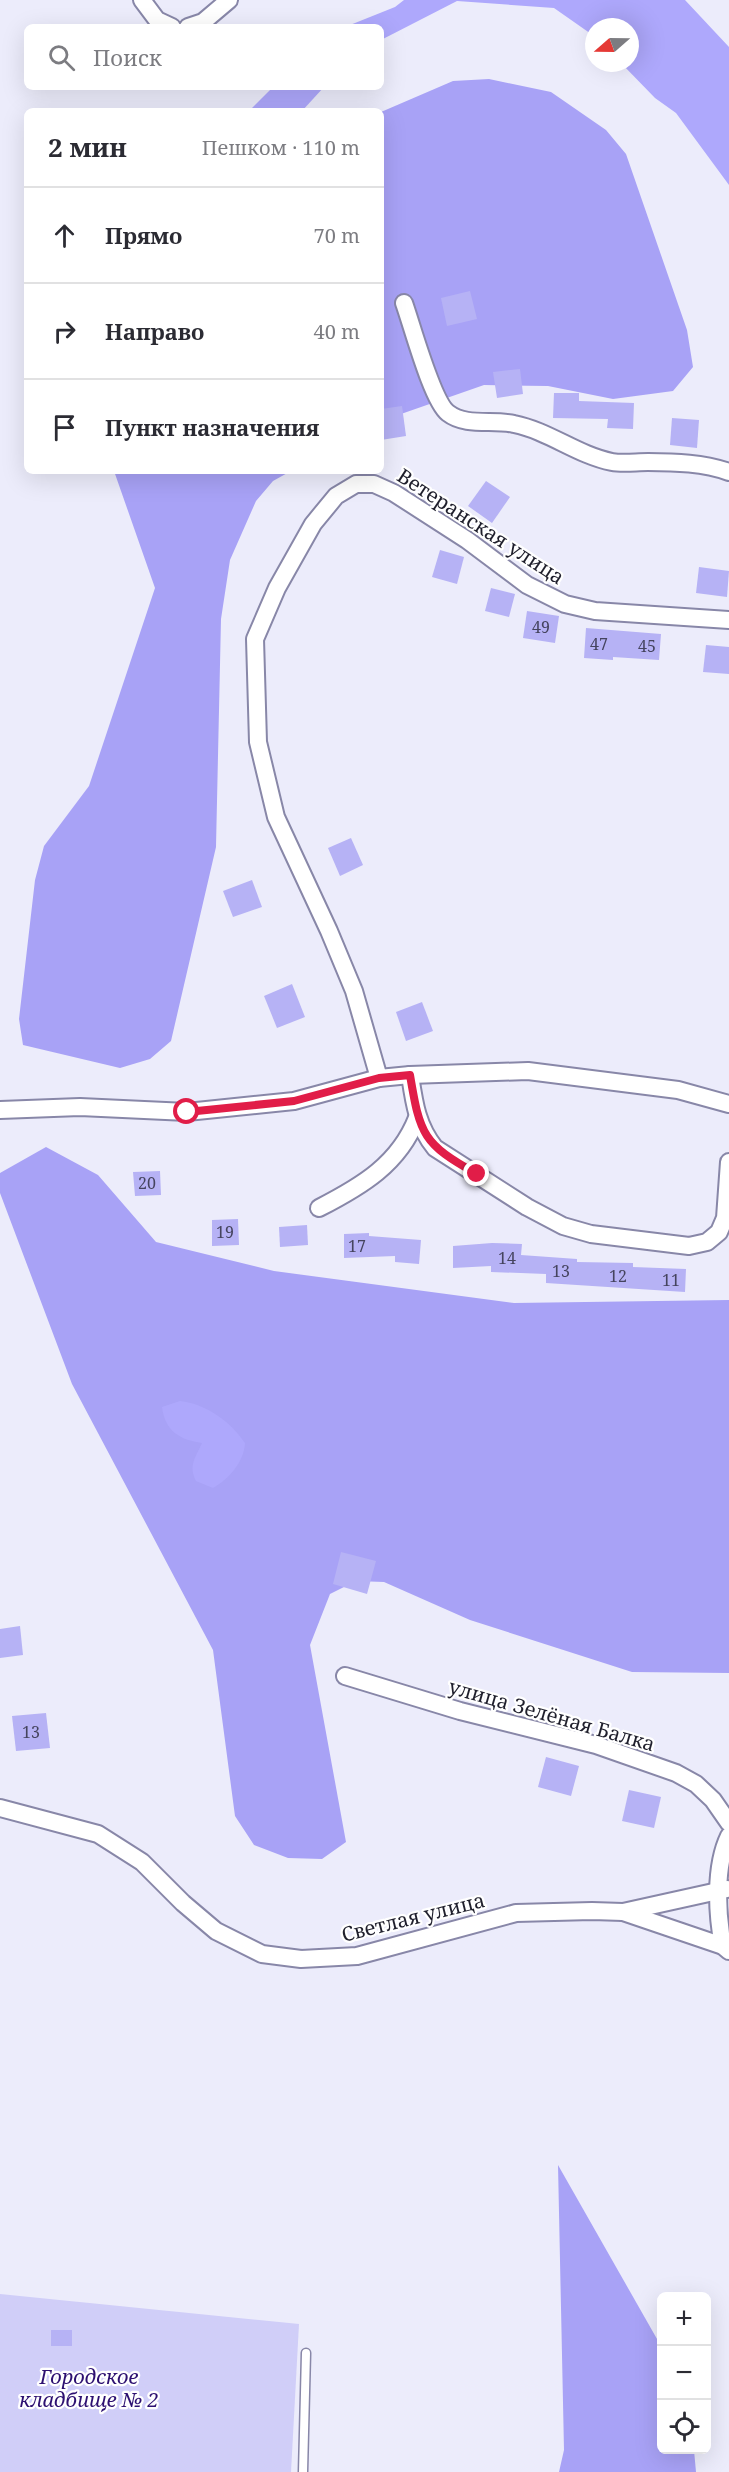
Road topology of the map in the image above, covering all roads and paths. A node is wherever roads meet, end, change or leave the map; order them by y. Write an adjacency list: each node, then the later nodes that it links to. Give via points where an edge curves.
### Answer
1 (142, 0): 3 (street, via 157,20)
2 (229, 0): 4 (street)
3 (166, 24)
4 (197, 24)
5 (404, 303): 6 (street, via 434,391 447,412 468,421 514,424 584,454 614,462 694,465)
6 (729, 472)
7 (729, 620): 9 (street, Ветеранская улица, via 595,611 565,604 528,585 467,540 374,484 356,484 336,496 313,524 277,588 255,639 258,742 276,817 354,991)
8 (410, 1075): 9 (street); 10 (street, via 528,1071 678,1090); 12 (street)
9 (379, 1078): 11 (street, via 294,1101 226,1109)
10 (729, 1104)
11 (0, 1110)
12 (417, 1118): 13 (street, via 424,1135 452,1161 563,1226 591,1234 689,1246 707,1242 719,1232 725,1218); 14 (street, via 399,1152 382,1170 356,1190)
13 (729, 1162)
14 (319, 1208)
15 (345, 1676): 17 (street, улица Зелёная Балка, via 460,1711 596,1745 676,1773 713,1800)
16 (0, 1808): 20 (street, Светлая улица, via 98,1834 142,1862 216,1931 262,1954 301,1959 357,1956 516,1913)
17 (729, 1823)
18 (729, 1836): 19 (street, via 725,1844)
19 (723, 1890): 20 (street); 21 (street, via 717,1916)
20 (622, 1912): 21 (street, Светлая улица)
21 (726, 1948)
22 (306, 2353): 23 (lane)
23 (303, 2472)

